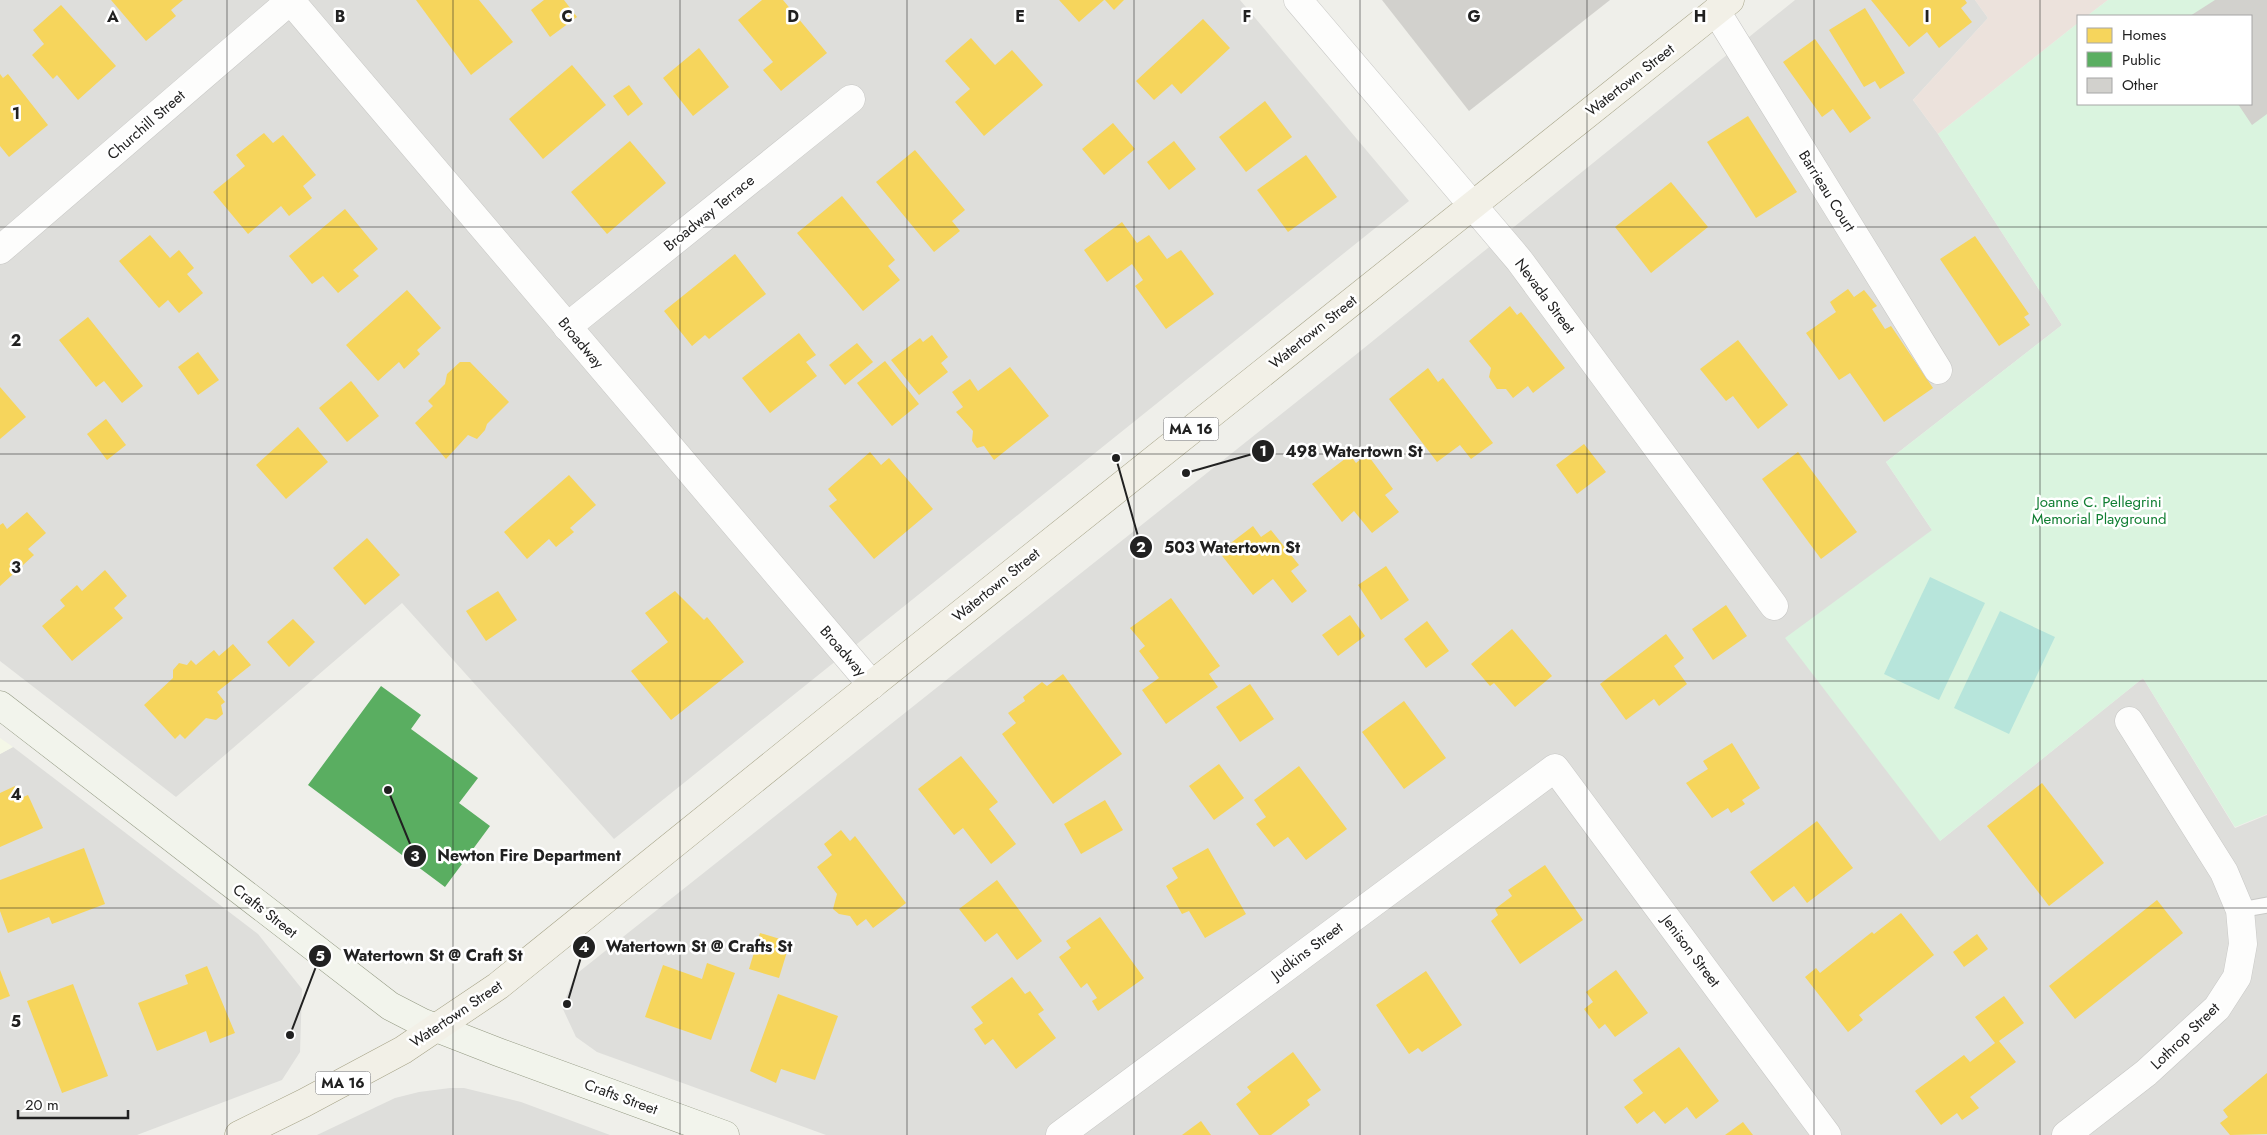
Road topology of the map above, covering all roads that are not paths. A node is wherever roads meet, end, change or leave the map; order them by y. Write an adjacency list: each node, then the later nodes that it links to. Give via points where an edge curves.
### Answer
1 (291, 0): 6 (street, Churchill Street); 7 (street, Broadway)
2 (1298, 0): 5 (street, Nevada Street)
3 (1723, 6): 5 (main road, Watertown Street / MA 16); 8 (street, Barrieau Court)
4 (850, 99): 7 (street, Broadway Terrace)
5 (1472, 205): 9 (street, Nevada Street, via 1519,260); 10 (main road, Watertown Street / MA 16)
6 (0, 250)
7 (567, 327): 10 (street, Broadway)
8 (1938, 370)
9 (1774, 606)
10 (872, 685): 16 (main road, Watertown Street / MA 16, via 498,986)
11 (0, 705): 16 (main road, Crafts Street, via 375,996 406,1015)
12 (2129, 721): 15 (street, Lothrop Street, via 2224,872)
13 (1555, 768): 19 (street, Judkins Street); 20 (street, Jenison Street)
14 (2267, 905): 15 (lane)
15 (2240, 910): 21 (street, Lothrop Street, via 2243,944 2237,978 2216,1008 2146,1073)
16 (437, 1028): 17 (main road, Watertown Street / MA 16, via 374,1066); 18 (main road, Crafts Street)
17 (239, 1135)
18 (725, 1135)
19 (1060, 1135)
20 (1827, 1135)
21 (2066, 1135)

